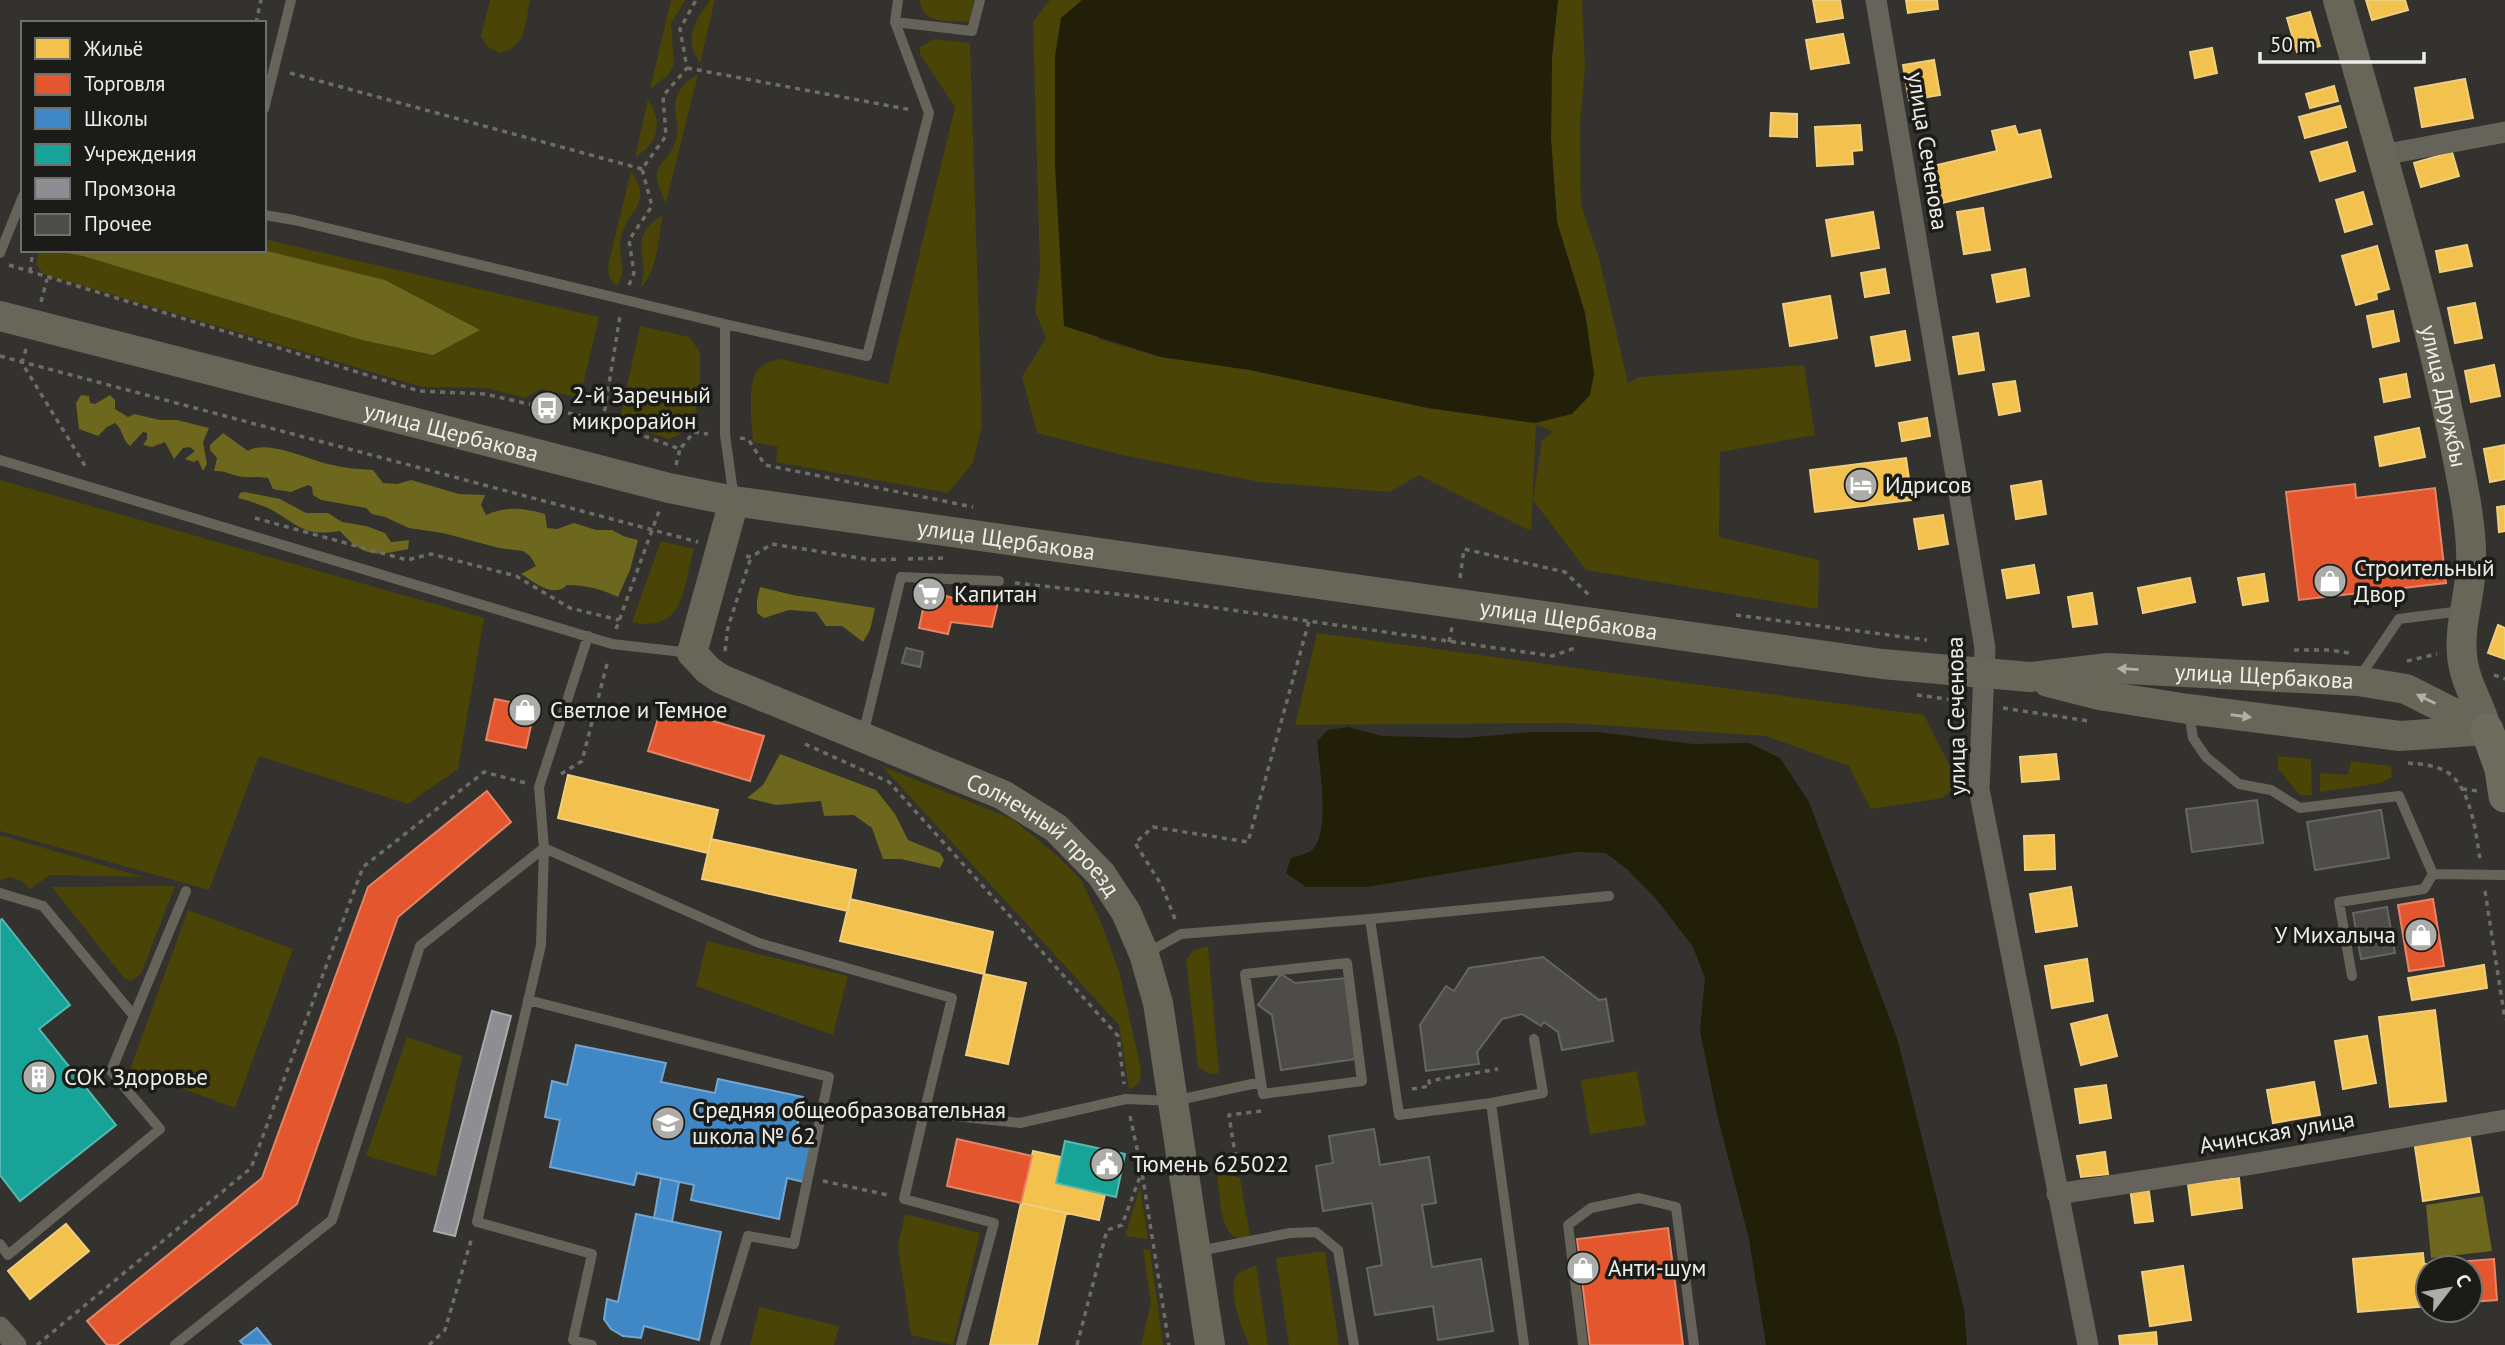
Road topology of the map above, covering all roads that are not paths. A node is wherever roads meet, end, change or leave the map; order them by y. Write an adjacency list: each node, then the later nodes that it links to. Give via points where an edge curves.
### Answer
1 (292, 0): 7 (lane)
2 (898, 0): 6 (lane)
3 (980, 0): 6 (lane, via 972,31)
4 (1876, 0): 21 (street, улица Сеченова, via 1985,648)
5 (2338, 0): 9 (main road, улица Дружбы)
6 (895, 22): 14 (lane, via 929,113 867,356)
7 (266, 102)
8 (2505, 132): 9 (street)
9 (2382, 155): 18 (main road, улица Дружбы, via 2413,264 2466,506 2471,566)
10 (21, 201): 12 (lane)
11 (266, 215): 14 (lane)
12 (0, 253)
13 (0, 316): 16 (main road, улица Щербакова)
14 (725, 324): 16 (lane, via 725,435)
15 (0, 460): 19 (lane)
16 (734, 501): 20 (main road); 21 (main road, улица Щербакова, via 976,521 1573,633)
17 (999, 581): 26 (lane, via 901,577)
18 (2464, 611): 23 (lane, via 2399,619); 25 (main road, улица Дружбы, via 2466,680)
19 (588, 636): 20 (lane, via 612,645); 28 (lane, via 539,787)
20 (692, 653): 26 (main road, Солнечный проезд, via 721,680)
21 (1985, 674): 22 (main road, улица Щербакова); 45 (street, улица Сеченова, via 1979,789)
22 (2030, 677): 23 (main road, улица Щербакова, one-way to 22, via 2108,668); 24 (main road, улица Щербакова, via 2099,695)
23 (2358, 681): 25 (main road, улица Щербакова, one-way to 23, via 2406,690)
24 (2188, 709): 25 (main road, улица Щербакова, one-way to 25, via 2400,736); 29 (lane, via 2193,738 2206,757 2239,784 2271,790 2300,808 2399,796)
25 (2496, 732): 27 (main road, улица Дружбы)
26 (862, 738): 35 (main road, Солнечный проезд, via 1003,795 1056,828 1101,874 1126,912)
27 (2505, 796)
28 (544, 848): 37 (lane, via 541,945); 43 (lane, via 760,943 952,998); 50 (lane, via 420,946 332,1220)
29 (2433, 874): 30 (lane); 36 (lane, via 2424,890 2339,902)
30 (2505, 875)
31 (186, 891): 38 (lane)
32 (0, 893): 38 (lane, via 43,906)
33 (1609, 896): 34 (lane)
34 (1370, 919): 35 (lane, via 1181,934); 42 (lane, via 1399,1115)
35 (1144, 954): 41 (main road, Солнечный проезд, via 1158,1003)
36 (2352, 976)
37 (528, 1000): 51 (lane, via 477,1222 592,1254 573,1340); 52 (lane, via 829,1077 794,1244 748,1236)
38 (134, 1016): 46 (lane, via 111,1071 160,1129 8,1255)
39 (1534, 1038): 42 (lane, via 1543,1093)
40 (1261, 1082): 40 (lane, via 1245,974 1347,964 1362,1081 1263,1094); 41 (lane)
41 (1174, 1101): 43 (lane, via 1126,1099 1020,1123); 47 (main road, Солнечный проезд)
42 (1491, 1102): 56 (lane)
43 (925, 1113): 53 (lane, via 904,1199 994,1223)
44 (2505, 1120): 45 (street, Ачинская улица)
45 (2057, 1194): 59 (street, улица Сеченова)
46 (0, 1244)
47 (1196, 1251): 54 (main road, Солнечный проезд); 55 (lane, via 1290,1233 1316,1233 1338,1250)
48 (0, 1327): 49 (street)
49 (16, 1345)
50 (175, 1345)
51 (592, 1345)
52 (715, 1345)
53 (961, 1345)
54 (1210, 1345)
55 (1353, 1345)
56 (1524, 1345)
57 (1583, 1345): 58 (lane, via 1568,1225 1591,1208 1639,1198 1676,1207)
58 (1694, 1345)
59 (2088, 1345)

